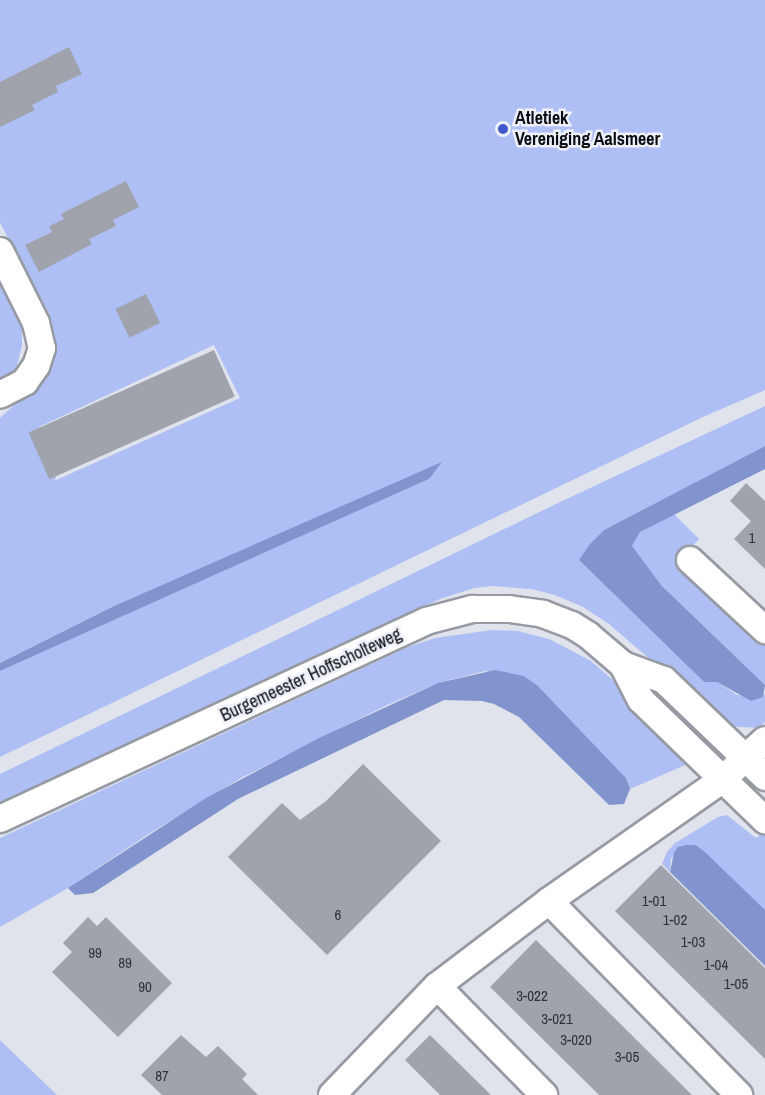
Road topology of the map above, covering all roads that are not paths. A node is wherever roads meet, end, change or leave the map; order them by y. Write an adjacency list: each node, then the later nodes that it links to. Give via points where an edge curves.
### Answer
1 (0, 251): 2 (street, via 36,323 42,348 26,382)
2 (0, 394)
3 (690, 560): 4 (street)
4 (765, 630)
5 (623, 665): 7 (street, Burgemeester Hoffscholteweg, via 663,680); 9 (street, Burgemeester Hoffscholteweg, via 641,700); 10 (street, Burgemeester Hoffscholteweg, via 588,635 543,614 472,609 426,621)
6 (765, 740): 7 (street)
7 (746, 759): 8 (street, Burgemeester Hoffscholteweg); 9 (street)
8 (765, 777)
9 (723, 779): 11 (street, Burgemeester Hoffscholteweg); 12 (street)
10 (0, 819)
11 (765, 820)
12 (549, 901): 13 (street); 16 (street)
13 (437, 986): 14 (street); 15 (street)
14 (332, 1095)
15 (544, 1095)
16 (739, 1095)

